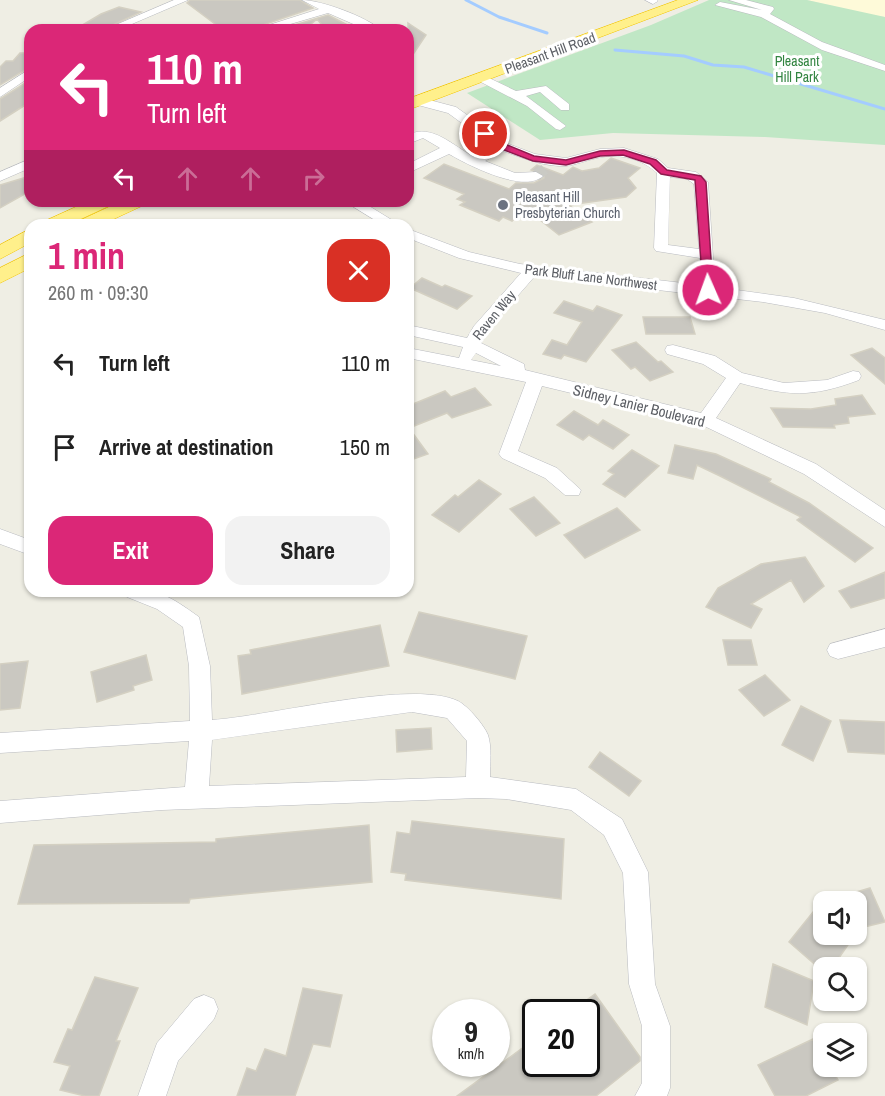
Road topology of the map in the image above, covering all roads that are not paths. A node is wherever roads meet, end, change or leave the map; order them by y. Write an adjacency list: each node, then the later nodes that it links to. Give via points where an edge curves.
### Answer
1 (183, 0): 9 (street)
2 (307, 0): 7 (street)
3 (653, 0): 18 (highway, Pleasant Hill Road)
4 (691, 0): 14 (highway, Pleasant Hill Road)
5 (734, 0): 8 (street, via 766,7)
6 (720, 5): 8 (street)
7 (330, 9): 10 (street); 11 (street)
8 (764, 15): 12 (street, via 788,24 818,44)
9 (124, 24)
10 (279, 24)
11 (363, 24)
12 (885, 68)
13 (24, 76): 16 (street)
14 (481, 78): 15 (highway, Pleasant Hill Road); 17 (street)
15 (448, 90): 19 (highway, Pleasant Hill Road); 22 (street)
16 (0, 93)
17 (514, 95): 21 (street, via 542,88); 23 (street)
18 (414, 97)
19 (414, 97)
20 (414, 99): 22 (street)
21 (565, 107)
22 (452, 110): 25 (street)
23 (560, 126)
24 (414, 137): 26 (street, via 429,134)
25 (502, 146): 27 (street); 30 (street, via 533,158)
26 (448, 150): 27 (street); 29 (street)
27 (475, 162): 30 (street, via 528,180)
28 (24, 166): 32 (street)
29 (414, 166)
30 (545, 168): 31 (street, via 600,153 624,152 653,162)
31 (664, 172): 42 (street, via 691,175 701,182); 42 (street, via 662,248)
32 (0, 177)
33 (91, 207): 36 (highway)
34 (126, 207): 37 (highway)
35 (362, 207): 38 (street)
36 (65, 219)
37 (104, 219)
38 (382, 219)
39 (414, 236): 44 (street, Park Bluff Lane Northwest, via 445,251)
40 (24, 239): 41 (highway)
41 (0, 253)
42 (707, 255): 46 (street)
43 (24, 263): 45 (highway)
44 (531, 271): 46 (street, Park Bluff Lane Northwest); 49 (street, Raven Way)
45 (0, 277)
46 (708, 290): 47 (street, Park Bluff Lane Northwest, via 792,303)
47 (885, 325)
48 (414, 331): 49 (street)
49 (471, 344): 52 (street, Raven Way); 55 (street)
50 (673, 350): 54 (street, via 709,360)
51 (414, 354): 52 (street, Sidney Lanier Boulevard)
52 (463, 364): 55 (street, Sidney Lanier Boulevard)
53 (853, 376): 54 (street, via 829,385 784,389)
54 (736, 377): 56 (street)
55 (536, 378): 56 (street, Sidney Lanier Boulevard); 57 (street, via 508,454 551,473)
56 (705, 420): 58 (street, Sidney Lanier Boulevard, via 810,469)
57 (572, 490)
58 (885, 520)
59 (0, 536): 60 (street)
60 (24, 546)
61 (149, 597): 64 (street, via 192,623 199,649)
62 (885, 638): 63 (street)
63 (838, 650)
64 (202, 731): 65 (street); 66 (street, via 412,702 453,710 478,738); 67 (street)
65 (0, 743)
66 (478, 787): 67 (street); 71 (street, via 576,800 613,827 635,872 642,984 656,1026 656,1088)
67 (196, 797): 68 (street)
68 (0, 812)
69 (204, 1009): 70 (street, via 167,1053)
70 (152, 1096)
71 (649, 1096)

